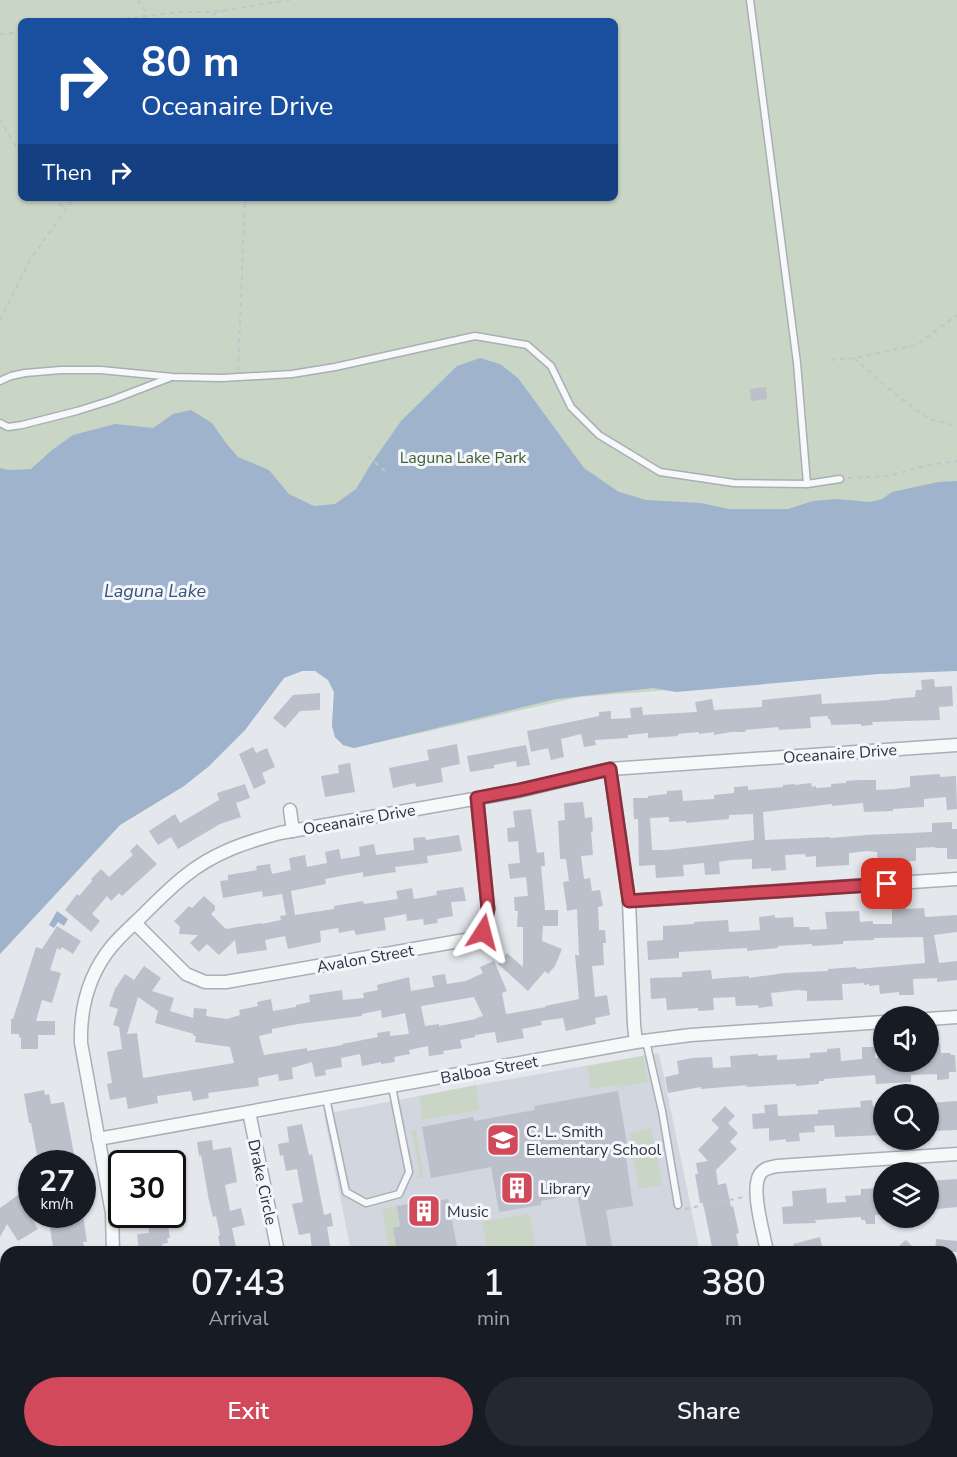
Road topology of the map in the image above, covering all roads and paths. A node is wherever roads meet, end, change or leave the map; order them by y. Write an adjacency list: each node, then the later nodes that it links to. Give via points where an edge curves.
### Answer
1 (138, 0): 5 (path)
2 (290, 0): 4 (path)
3 (750, 0): 29 (lane, via 797,363)
4 (236, 7): 5 (path); 7 (path)
5 (148, 16): 6 (path)
6 (132, 18)
7 (208, 18)
8 (18, 32): 9 (path)
9 (0, 34)
10 (0, 119): 11 (path)
11 (18, 151)
12 (56, 201): 15 (path)
13 (72, 201): 15 (path)
14 (245, 201): 21 (path)
15 (66, 210): 17 (path, via 30,260)
16 (957, 315): 18 (path, via 917,345)
17 (0, 320)
18 (854, 358): 19 (path); 24 (path, via 929,418)
19 (831, 360)
20 (173, 377): 21 (lane); 22 (lane, via 61,370 25,373); 23 (lane, via 77,411 22,425 8,427)
21 (238, 378): 29 (lane, via 334,368 475,336 527,345 551,366 571,407 599,435 660,472 734,483)
22 (0, 381)
23 (0, 423)
24 (957, 426)
25 (368, 456): 27 (path)
26 (957, 461): 28 (path, via 888,476)
27 (386, 472)
28 (840, 479): 29 (lane)
29 (807, 484)
30 (957, 745): 31 (street, Oceanaire Drive)
31 (610, 769): 32 (street, Oceanaire Drive); 36 (street)
32 (477, 798): 34 (street, Oceanaire Drive); 37 (street, Avalon Street, via 488,909 483,932 465,940 226,982 205,982 186,974)
33 (290, 810): 34 (street)
34 (294, 831): 37 (street, Oceanaire Drive, via 231,848 208,860 180,880)
35 (957, 879): 36 (street)
36 (629, 901): 41 (street, via 634,1025)
37 (135, 923): 45 (street, Oceanaire Drive, via 98,967 81,1017 82,1050)
38 (957, 1017): 39 (street)
39 (939, 1018)
40 (873, 1023): 41 (street, Balboa Street)
41 (641, 1042): 42 (street, Balboa Street); 48 (lane, via 662,1111)
42 (392, 1087): 43 (street, Balboa Street); 43 (lane, via 410,1172 399,1194 366,1203 346,1192)
43 (327, 1098): 44 (street, Balboa Street)
44 (249, 1112): 45 (street, Balboa Street); 50 (street, Drake Circle)
45 (98, 1139): 49 (street, Oceanaire Drive, via 112,1213)
46 (957, 1155): 47 (street, via 777,1166 762,1172)
47 (756, 1195): 48 (path, via 679,1211); 51 (street)
48 (678, 1205)
49 (113, 1246)
50 (277, 1246)
51 (766, 1246)

